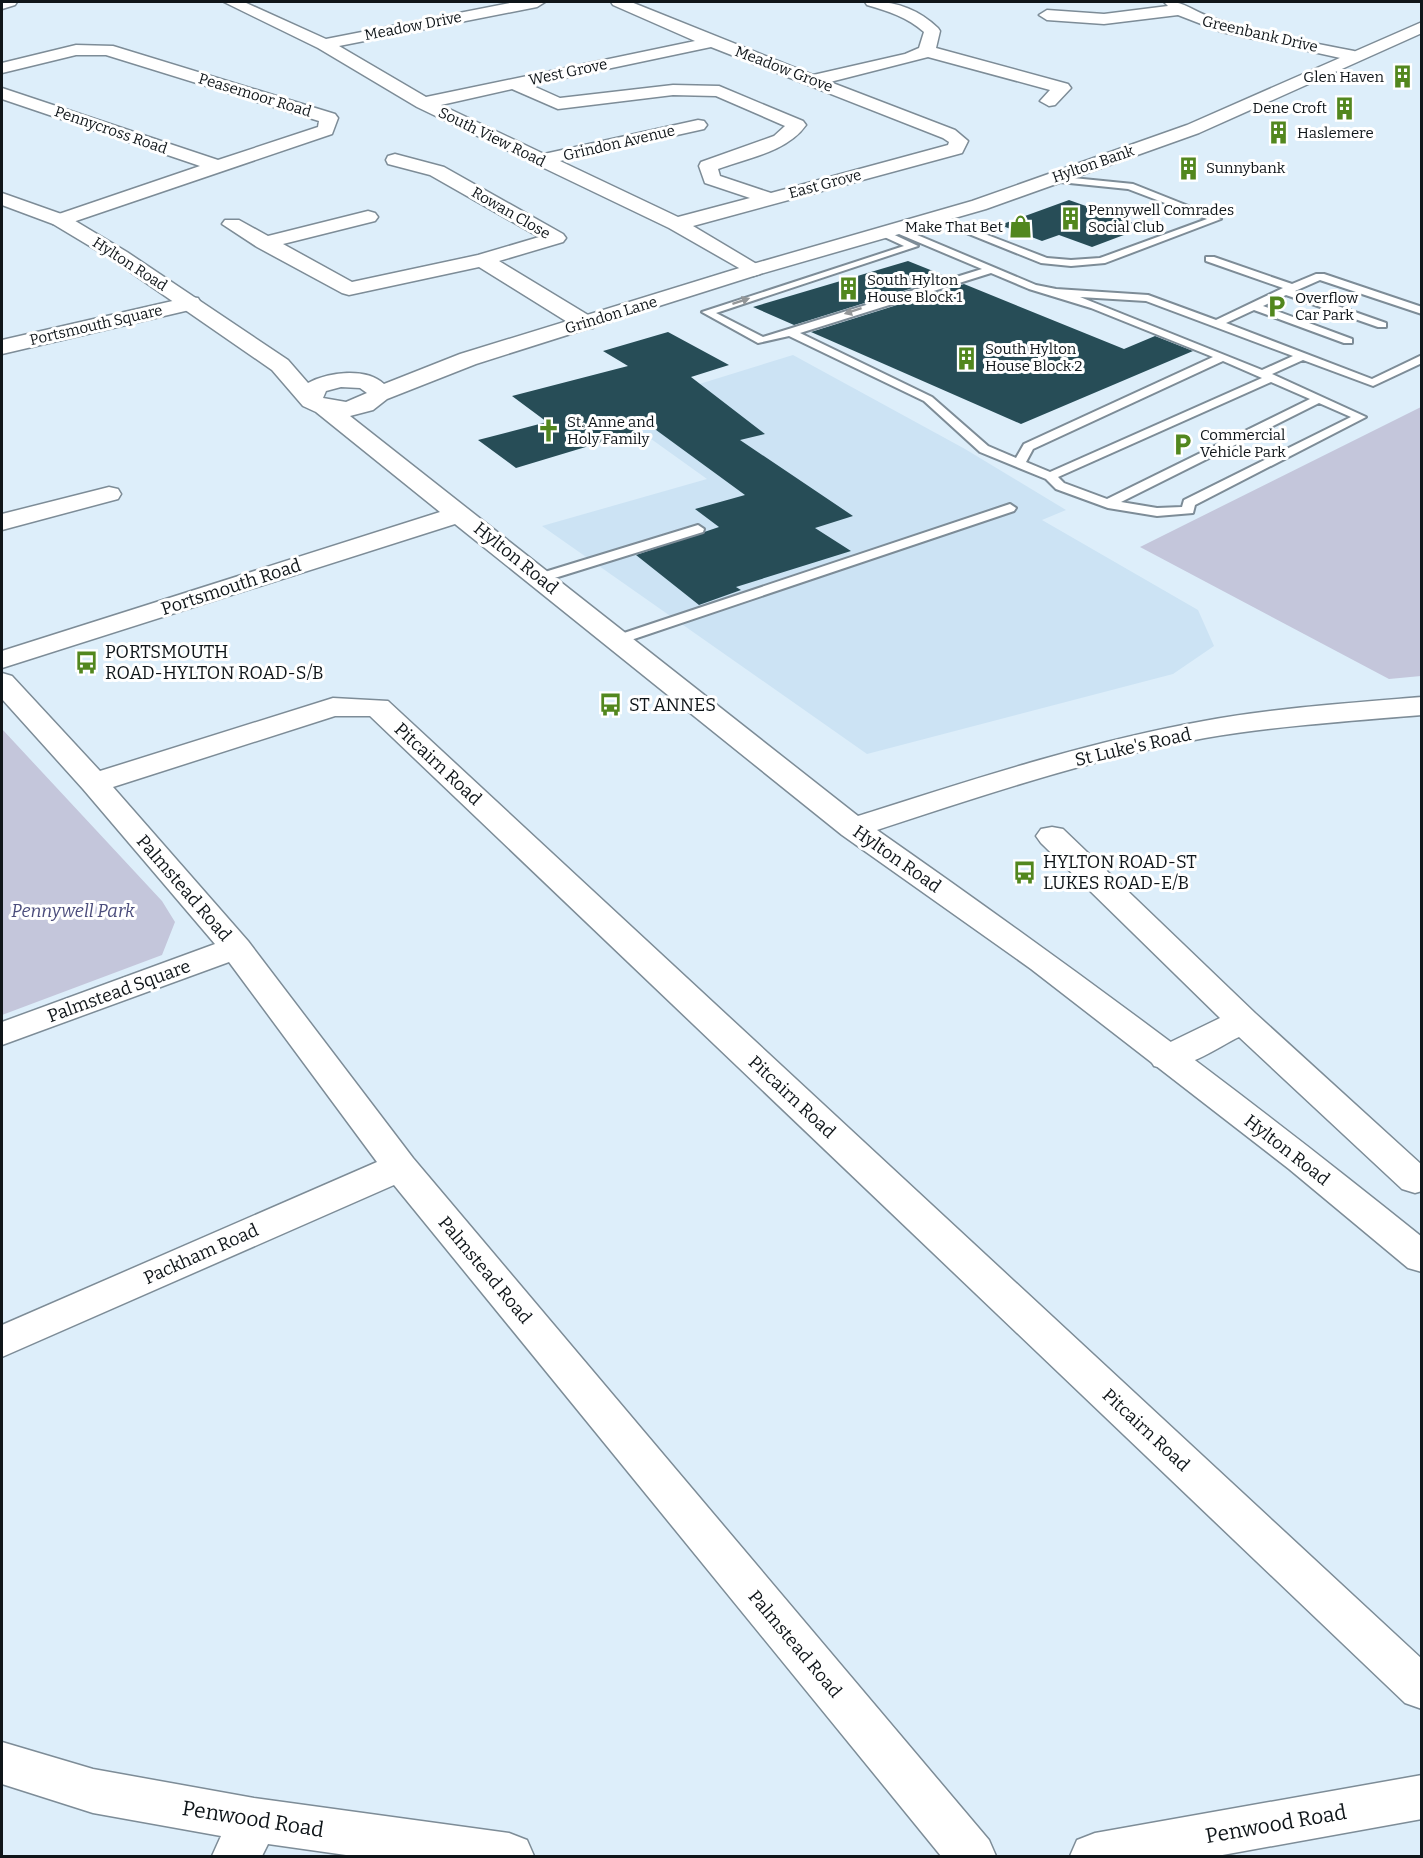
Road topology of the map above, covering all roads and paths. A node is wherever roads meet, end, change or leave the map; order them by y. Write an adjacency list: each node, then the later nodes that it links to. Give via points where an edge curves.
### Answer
1 (9, 2): 6 (street)
2 (232, 2): 11 (street, South View Road)
3 (537, 2): 11 (street, Meadow Drive)
4 (619, 2): 10 (street, Meadow Grove)
5 (873, 2): 12 (street, via 905,10 922,21 932,31)
6 (2, 4)
7 (1175, 6): 8 (street, via 1110,23); 13 (street, Greenbank Drive, via 1202,21)
8 (1047, 15)
9 (1422, 27): 13 (street, Hylton Bank)
10 (712, 42): 15 (street, Meadow Grove); 16 (street, West Grove)
11 (324, 44): 19 (street, South View Road)
12 (927, 51): 15 (street); 18 (street, via 1062,88)
13 (1354, 56): 25 (street, Hylton Bank, via 1193,129)
14 (2, 68): 24 (street, Peasemoor Road, via 76,50 107,50 329,118 326,130)
15 (814, 80): 21 (street, Meadow Grove)
16 (514, 84): 19 (street, West Grove); 27 (street, via 558,104 673,90 718,91 797,125 780,140 708,166 711,179)
17 (2, 93): 24 (street, Pennycross Road)
18 (1049, 101)
19 (423, 103): 23 (street, South View Road)
20 (698, 125): 23 (street, Grindon Avenue)
21 (950, 134): 27 (street, East Grove, via 959,141 955,149)
22 (394, 160): 36 (street, Rowan Close, via 437,171 556,238)
23 (540, 160): 32 (street, South View Road)
24 (220, 167): 30 (street, Peasemoor Road)
25 (1053, 179): 29 (street, Hylton Bank); 29 (lane, via 1130,186 1215,219 1101,261 1071,263 1046,261)
26 (2, 199): 30 (street, Hylton Road)
27 (771, 199): 32 (street, East Grove)
28 (368, 217): 34 (street)
29 (934, 218): 33 (street, Hylton Bank)
30 (60, 220): 41 (street, Hylton Road)
31 (232, 224): 34 (street, Rowan Close)
32 (676, 224): 37 (street, South View Road)
33 (890, 231): 37 (street, Hylton Bank); 38 (lane); 47 (lane, one-way to 33, via 762,341 706,312 913,246)
34 (264, 243): 36 (street, Rowan Close, via 349,289)
35 (1210, 259): 39 (lane)
36 (482, 260): 45 (street)
37 (753, 270): 45 (street, Grindon Lane)
38 (989, 270): 40 (lane, via 1033,287); 47 (lane, one-way to 47)
39 (1289, 290): 42 (lane); 43 (lane, via 1320,276); 46 (lane)
40 (1056, 291): 44 (lane, via 1148,298); 51 (lane, via 1126,315)
41 (190, 303): 49 (street, Portsmouth Square); 54 (street, Hylton Road)
42 (1253, 306): 44 (lane); 48 (lane)
43 (1422, 311)
44 (1218, 322): 50 (lane)
45 (585, 323): 53 (street, Grindon Lane)
46 (1382, 325)
47 (790, 332): 61 (lane, via 928,399 984,449)
48 (1348, 341)
49 (2, 347)
50 (1303, 356): 52 (lane, via 1373,383); 55 (lane)
51 (1222, 357): 55 (lane); 61 (lane, via 1028,447)
52 (1422, 358)
53 (468, 359): 56 (street, Grindon Lane); 57 (street, Grindon Lane)
54 (280, 365): 56 (street, Hylton Road); 59 (street, Hylton Road)
55 (1266, 376): 58 (lane); 62 (lane)
56 (346, 380): 57 (street, via 368,383 377,389); 59 (street, via 318,386 311,392)
57 (376, 397): 59 (street, Grindon Lane, via 348,409); 60 (street)
58 (1319, 399): 64 (lane); 64 (lane, via 1360,417 1188,503 1189,510 1157,512)
59 (318, 404): 60 (street, Hylton Road)
60 (381, 450): 66 (street, Hylton Road)
61 (1018, 465): 62 (lane)
62 (1050, 476): 64 (lane, via 1060,486)
63 (109, 494): 67 (street)
64 (1108, 504)
65 (1010, 508): 70 (lane)
66 (461, 514): 69 (street, Hylton Road); 71 (street, Portsmouth Road)
67 (2, 522)
68 (698, 529): 69 (lane)
69 (540, 578): 70 (street, Hylton Road)
70 (617, 640): 75 (street, Hylton Road)
71 (2, 660)
72 (2, 682): 74 (street, Palmstead Road)
73 (1422, 706): 75 (street, St Luke's Road, via 1304,716 1174,736 1004,779)
74 (94, 783): 77 (street, Palmstead Road); 85 (street, Pitcairn Road, via 333,707 378,707)
75 (853, 828): 80 (street, Hylton Road, via 1044,962)
76 (1052, 836): 78 (street)
77 (236, 948): 79 (street, Palmstead Square); 81 (street, Palmstead Road)
78 (1243, 1021): 80 (street); 82 (street)
79 (2, 1034)
80 (1167, 1058): 83 (street, Hylton Road, via 1302,1160)
81 (400, 1167): 84 (street, Packham Road); 90 (street, Palmstead Road)
82 (1415, 1180)
83 (1422, 1258)
84 (2, 1342)
85 (1422, 1689)
86 (2, 1763): 88 (street, Penwood Road)
87 (1422, 1797): 91 (street, Penwood Road)
88 (245, 1838): 89 (street, Penwood Road)
89 (508, 1857)
90 (971, 1857)
91 (1095, 1857)

